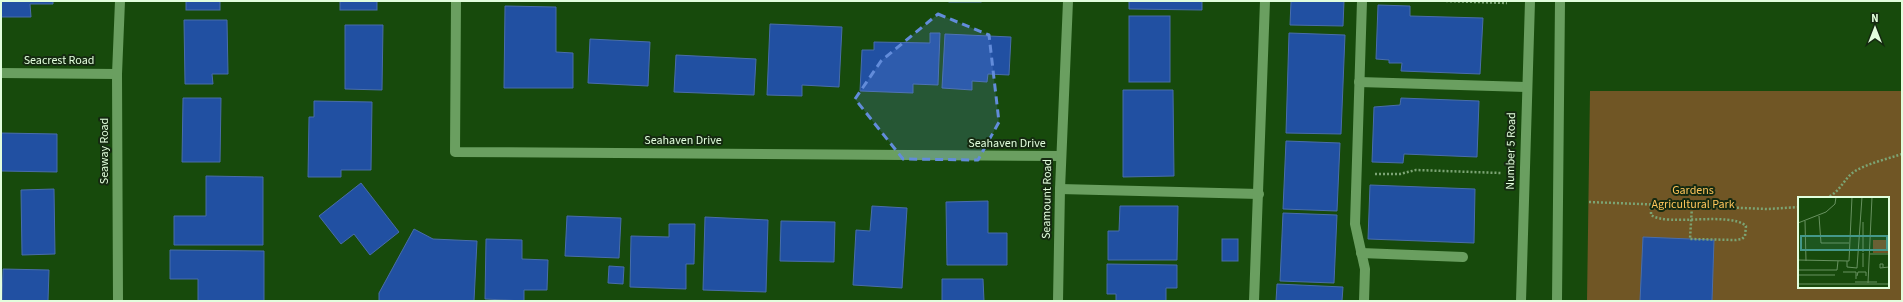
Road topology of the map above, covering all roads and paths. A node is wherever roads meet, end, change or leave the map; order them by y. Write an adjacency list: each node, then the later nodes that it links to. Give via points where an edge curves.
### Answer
1 (120, 1): 11 (street, Seaway Road)
2 (456, 1): 15 (street, Seahaven Drive, via 455,152)
3 (1068, 1): 15 (street, Seamount Road)
4 (1265, 1): 19 (street)
5 (1362, 1): 12 (street)
6 (1446, 1): 9 (path)
7 (1530, 1): 13 (street, Number 5 Road)
8 (1560, 1): 33 (street)
9 (1507, 3)
10 (1, 73): 11 (street, Seacrest Road)
11 (116, 74): 28 (street, Seaway Road)
12 (1359, 82): 13 (street); 16 (street)
13 (1526, 88): 32 (street, Number 5 Road)
14 (1902, 154): 20 (path, via 1854,172 1835,195)
15 (1061, 156): 18 (street, Seamount Road)
16 (1356, 173): 17 (path, via 1400,174 1416,170); 26 (street, via 1355,224)
17 (1501, 173)
18 (1060, 189): 19 (street); 29 (street, Seamount Road)
19 (1259, 194): 30 (street)
20 (1829, 197)
21 (1589, 202): 22 (path)
22 (1650, 204): 23 (path); 25 (path, via 1650,215 1654,217)
23 (1692, 206): 24 (path, via 1768,209); 25 (path)
24 (1798, 207)
25 (1691, 219): 25 (path, via 1736,220 1746,226 1747,231 1742,239 1736,240 1690,239)
26 (1361, 253): 27 (street); 31 (street, via 1365,270)
27 (1463, 258)
28 (118, 301)
29 (1058, 301)
30 (1254, 301)
31 (1364, 301)
32 (1521, 301)
33 (1558, 301)

